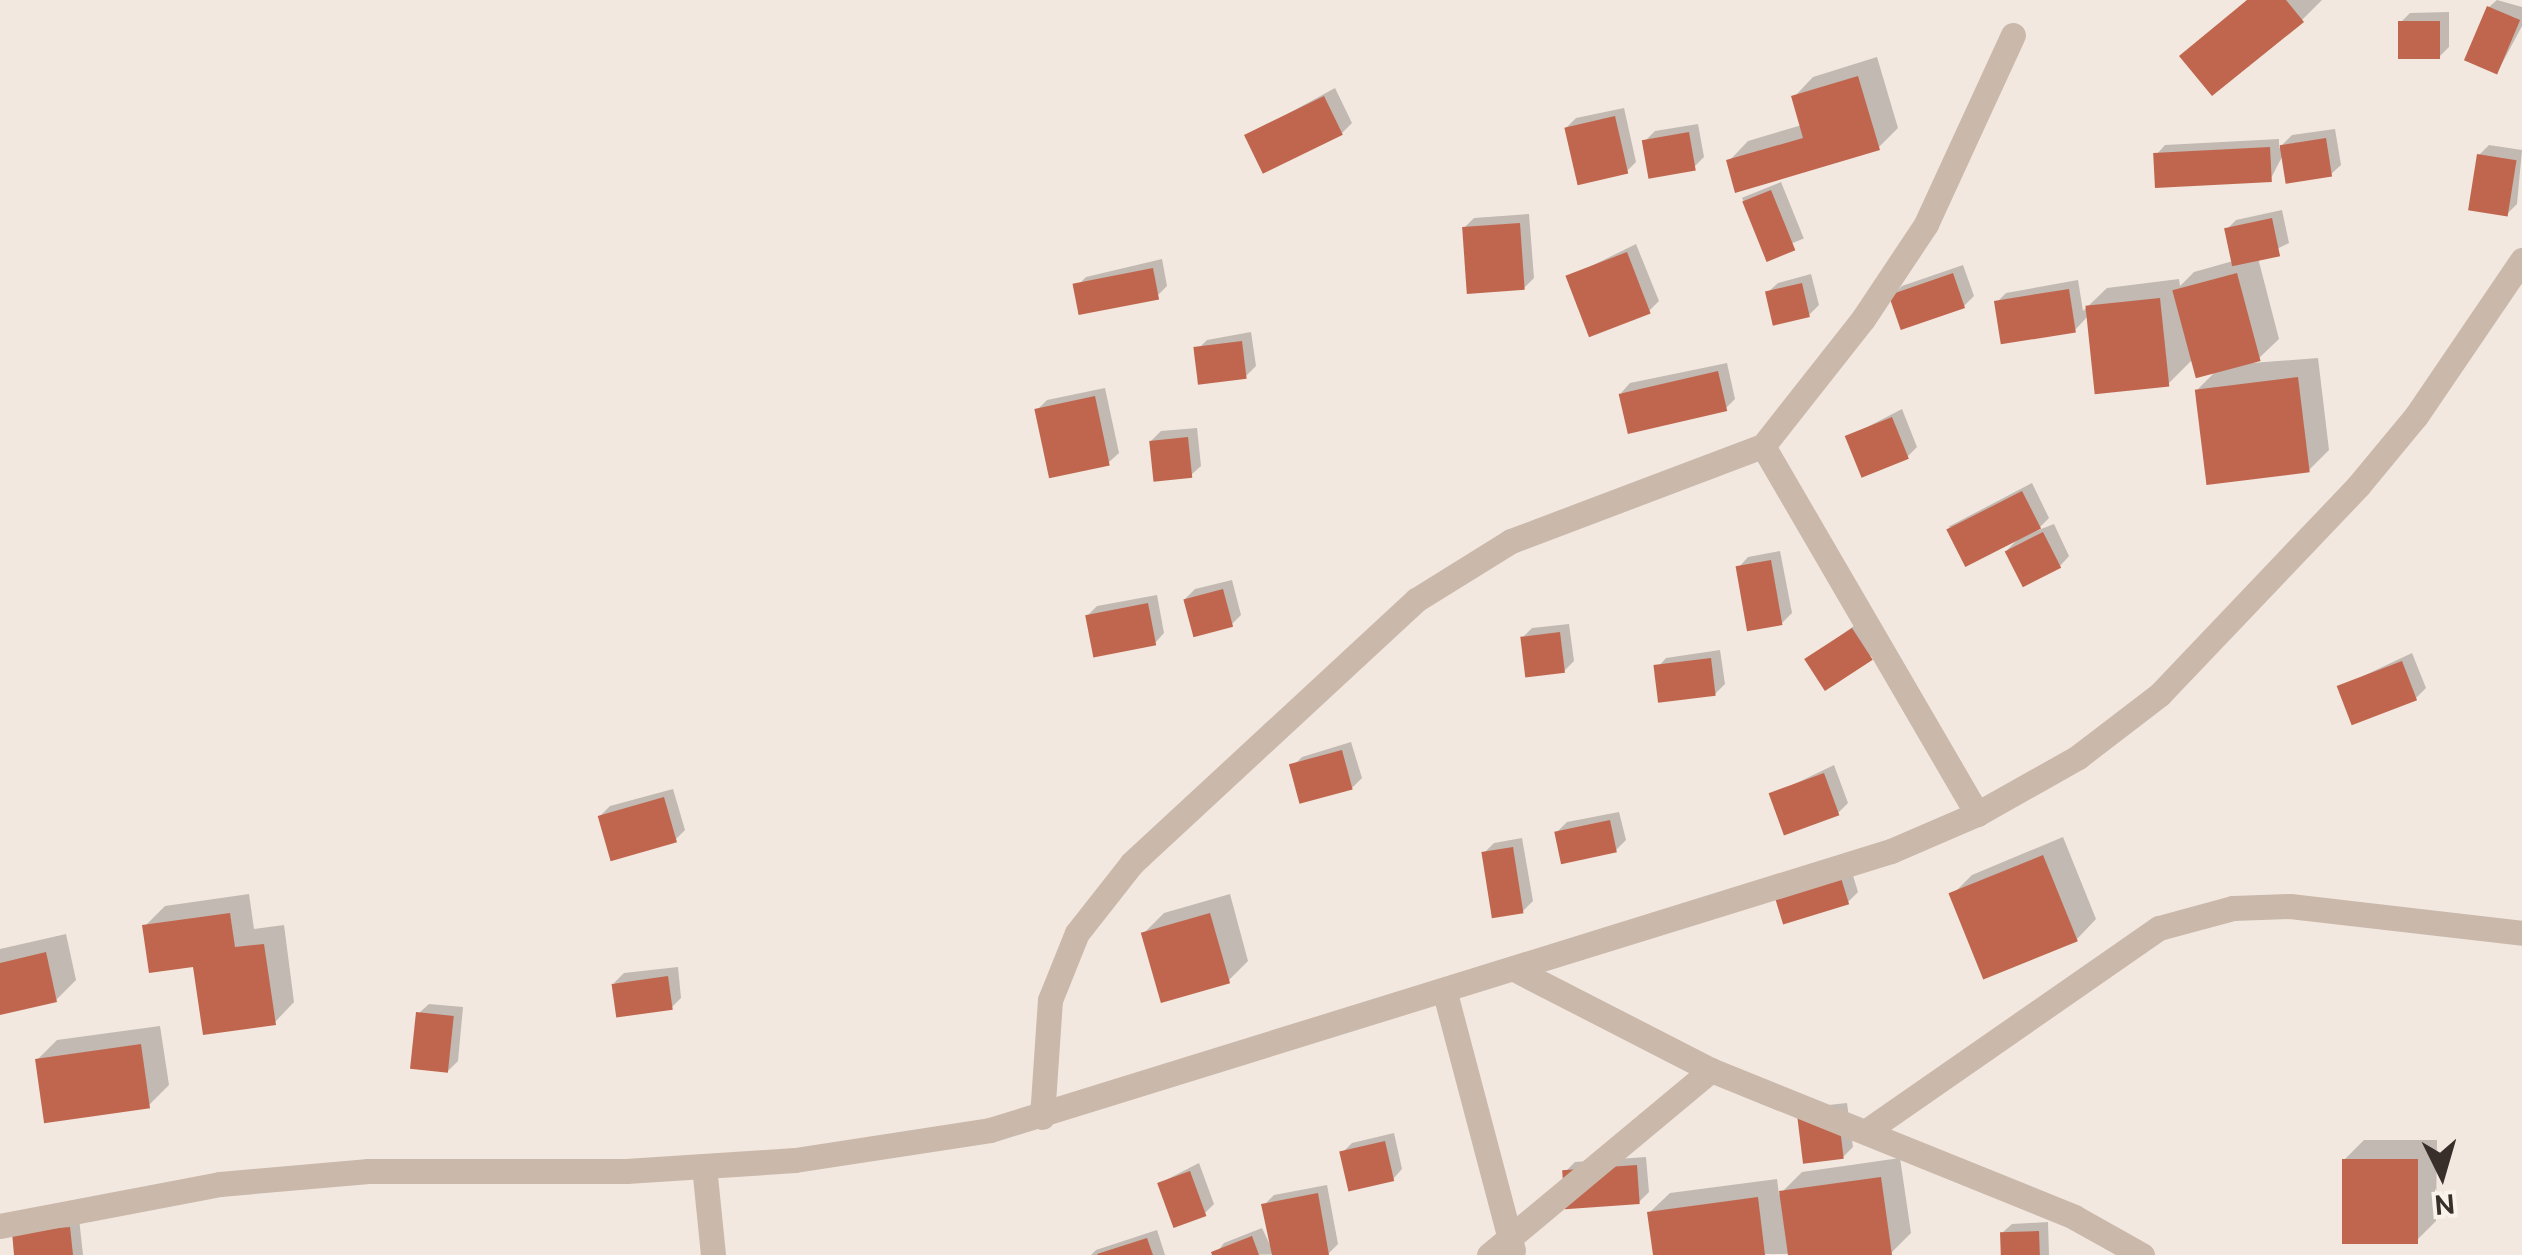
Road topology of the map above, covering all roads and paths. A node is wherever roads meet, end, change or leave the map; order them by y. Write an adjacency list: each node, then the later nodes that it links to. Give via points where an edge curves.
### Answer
1 (2013, 35): 3 (street, via 1926,224 1864,319)
2 (2522, 260): 4 (street, via 2370,472 2160,694 2078,757)
3 (1763, 446): 4 (street); 9 (street, via 1512,541 1416,600 1132,863 1077,933 1050,1000)
4 (1978, 814): 6 (street, via 1891,851)
5 (2522, 933): 10 (street, via 2290,906 2234,908 2159,928)
6 (1518, 971): 7 (street); 8 (street)
7 (1445, 993): 9 (street); 13 (street)
8 (1712, 1070): 10 (street); 13 (street)
9 (1042, 1117): 11 (street, via 795,1160)
10 (1868, 1130): 16 (street, via 2074,1217)
11 (704, 1166): 12 (street, via 368,1170 220,1184); 14 (street)
12 (0, 1226)
13 (1512, 1247): 15 (street)
14 (713, 1255)
15 (1489, 1255)
16 (2142, 1255)

